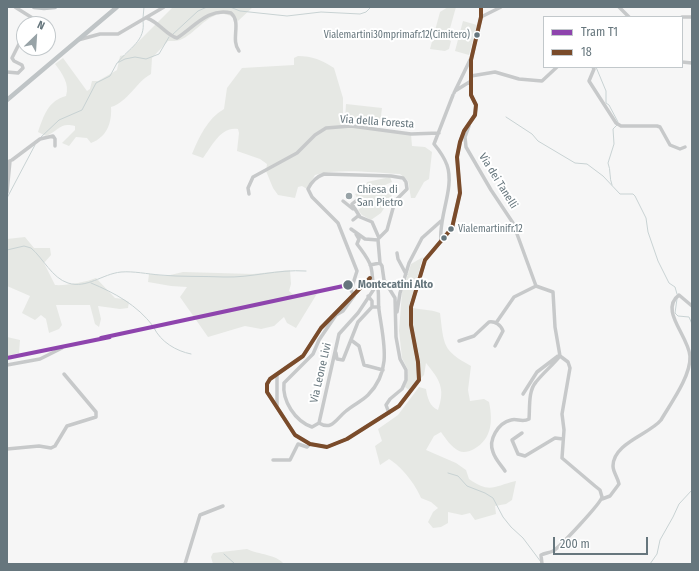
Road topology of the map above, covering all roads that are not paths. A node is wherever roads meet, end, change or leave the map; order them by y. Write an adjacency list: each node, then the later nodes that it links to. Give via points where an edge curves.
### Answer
1 (15, 7): 9 (street)
2 (34, 7): 3 (main road)
3 (55, 7)
4 (116, 7): 13 (main road)
5 (164, 7): 11 (street)
6 (481, 7): 12 (street)
7 (501, 7): 12 (street)
8 (619, 7): 10 (street)
9 (29, 16)
10 (629, 16)
11 (147, 18): 13 (street, via 118,34 100,34); 15 (street, via 158,22 171,37 177,38 203,17 224,11 231,13 236,20 234,40)
12 (481, 18): 16 (street)
13 (78, 40): 23 (main road)
14 (16, 50): 19 (street, via 12,58 23,68 18,73)
15 (239, 51)
16 (471, 60): 20 (street); 22 (street)
17 (556, 68): 20 (street, via 542,81 519,79 495,72)
18 (594, 68): 27 (street, via 589,81 616,123 621,126 660,127 670,145 680,149)
19 (7, 72)
20 (471, 76): 21 (street)
21 (471, 81): 22 (street); 24 (street, via 471,95 476,105 475,115)
22 (454, 93): 25 (street)
23 (7, 100)
24 (469, 124): 39 (street, via 460,142 460,194 452,228); 45 (street, Via dei Tanelli, via 465,137 466,147 514,223)
25 (439, 133): 30 (street, Via della Foresta, via 411,134 351,126 326,128 297,153 253,177 248,188); 35 (street, via 434,144 445,160 449,176)
26 (55, 146): 28 (street, via 56,139 52,136 42,137)
27 (685, 147)
28 (8, 162): 29 (street)
29 (7, 192)
30 (250, 194)
31 (357, 200): 33 (street, via 352,204)
32 (343, 201): 33 (street)
33 (360, 217): 34 (street); 38 (street, via 372,222)
34 (354, 220)
35 (441, 221): 39 (street); 43 (street, via 422,238)
36 (351, 229): 37 (street)
37 (356, 234): 38 (street, via 365,239); 42 (street, via 359,239 357,244)
38 (378, 239): 41 (street); 47 (street, via 387,230 395,201 407,189 403,178 324,174 311,183 308,189 312,197 338,223 357,271)
39 (441, 242): 68 (street, via 425,260 411,307 419,380 399,406)
40 (397, 253): 43 (street)
41 (381, 264): 42 (street); 52 (street, via 383,277 395,298)
42 (370, 265): 44 (street)
43 (406, 274): 52 (street)
44 (370, 278): 46 (street); 47 (street)
45 (536, 286): 53 (street, via 514,297); 59 (street, via 553,292)
46 (376, 290): 48 (street, Via Leone Livi); 51 (street)
47 (352, 294): 64 (street, via 318,331 303,356); 69 (street, via 354,296 343,311 336,315 313,354 284,382 283,387 295,416 312,427)
48 (368, 296): 50 (street, via 372,301); 58 (street, Via Leone Livi, via 358,313 339,334)
49 (692, 306): 76 (street, via 679,295 673,300 671,308 690,356 687,373 656,427 636,436 617,455 613,466 619,484 610,496)
50 (372, 307): 51 (street); 54 (street, via 358,322)
51 (379, 307): 62 (street, via 386,355)
52 (397, 313): 68 (street, via 396,337 400,359 406,370 406,380 402,390 387,402)
53 (496, 323): 55 (street, via 489,322 474,336); 56 (street, via 503,331)
54 (351, 340): 60 (street, via 342,360); 62 (street, via 360,346 364,365)
55 (459, 341)
56 (495, 346)
57 (62, 348): 61 (street, via 40,359)
58 (336, 349): 60 (street); 65 (street, Via Leone Livi)
59 (560, 354): 66 (street, via 537,372); 71 (street, via 570,368 562,414); 75 (street, via 550,369 535,382 530,396 529,419 525,422 511,420 495,432 492,451)
60 (337, 359): 65 (street)
61 (7, 365)
62 (383, 370): 69 (street, via 378,384 370,394 346,411 334,424)
63 (64, 374): 73 (street, via 96,412 96,417 67,426 55,446 51,448 39,446)
64 (277, 376): 67 (street); 67 (street, via 269,380 266,389)
65 (327, 381): 69 (street, Via Leone Livi)
66 (523, 394)
67 (277, 409): 72 (street, via 295,435)
68 (389, 413): 72 (street, via 335,445 321,447)
69 (318, 424)
70 (522, 433): 71 (street, via 512,440 518,454 525,456 555,438)
71 (563, 439): 76 (street, via 562,458 600,490)
72 (310, 444): 74 (street, via 306,447 298,444 290,460)
73 (7, 449)
74 (273, 460)
75 (505, 471)
76 (602, 499): 78 (street, via 563,543 553,551 541,555)
77 (223, 506): 79 (street, via 200,515)
78 (541, 563)
79 (185, 564)

